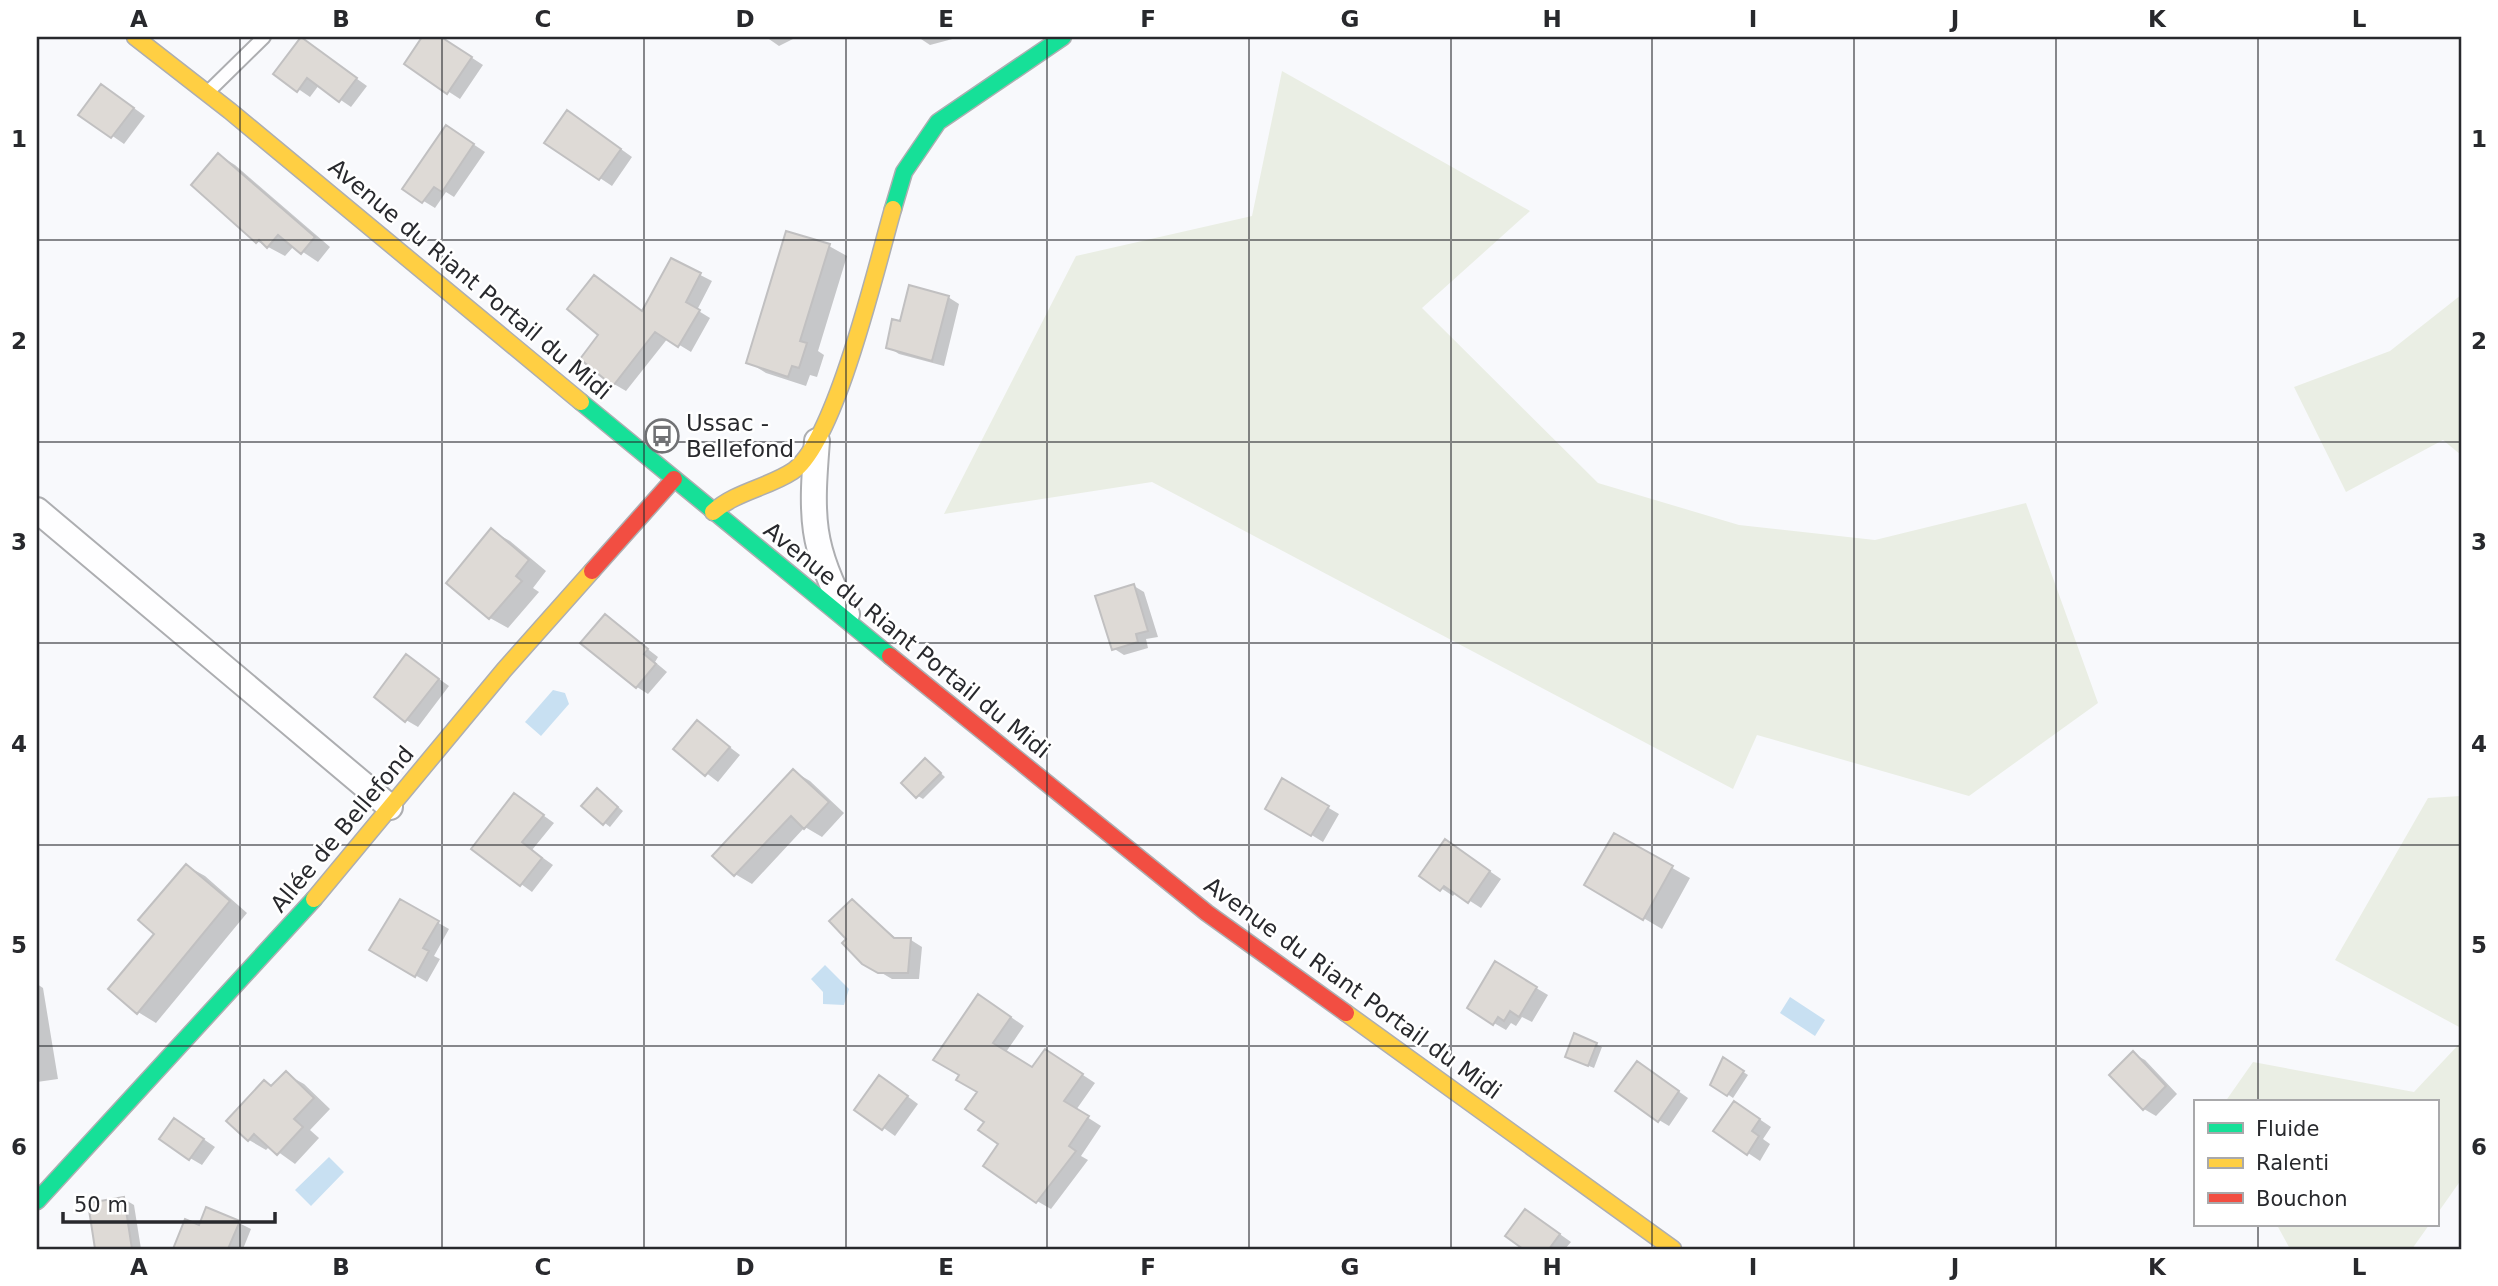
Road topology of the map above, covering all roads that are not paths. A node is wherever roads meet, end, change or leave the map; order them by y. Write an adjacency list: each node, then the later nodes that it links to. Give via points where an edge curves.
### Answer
1 (135, 37): 4 (main road, Avenue du Riant Portail du Midi)
2 (264, 37): 4 (lane)
3 (1063, 37): 5 (main road, via 937,122 904,172 846,372)
4 (207, 93): 6 (main road, Avenue du Riant Portail du Midi)
5 (817, 441): 8 (main road, via 794,470 727,499); 9 (street, via 812,503 817,550 826,577)
6 (674, 479): 8 (main road, Avenue du Riant Portail du Midi); 10 (main road, Allée de Bellefond)
7 (37, 510): 10 (street)
8 (713, 512): 9 (main road, Avenue du Riant Portail du Midi)
9 (854, 627): 12 (main road, Avenue du Riant Portail du Midi, via 1207,913)
10 (390, 807): 11 (main road, Allée de Bellefond, via 286,932)
11 (37, 1201)
12 (1673, 1249)

